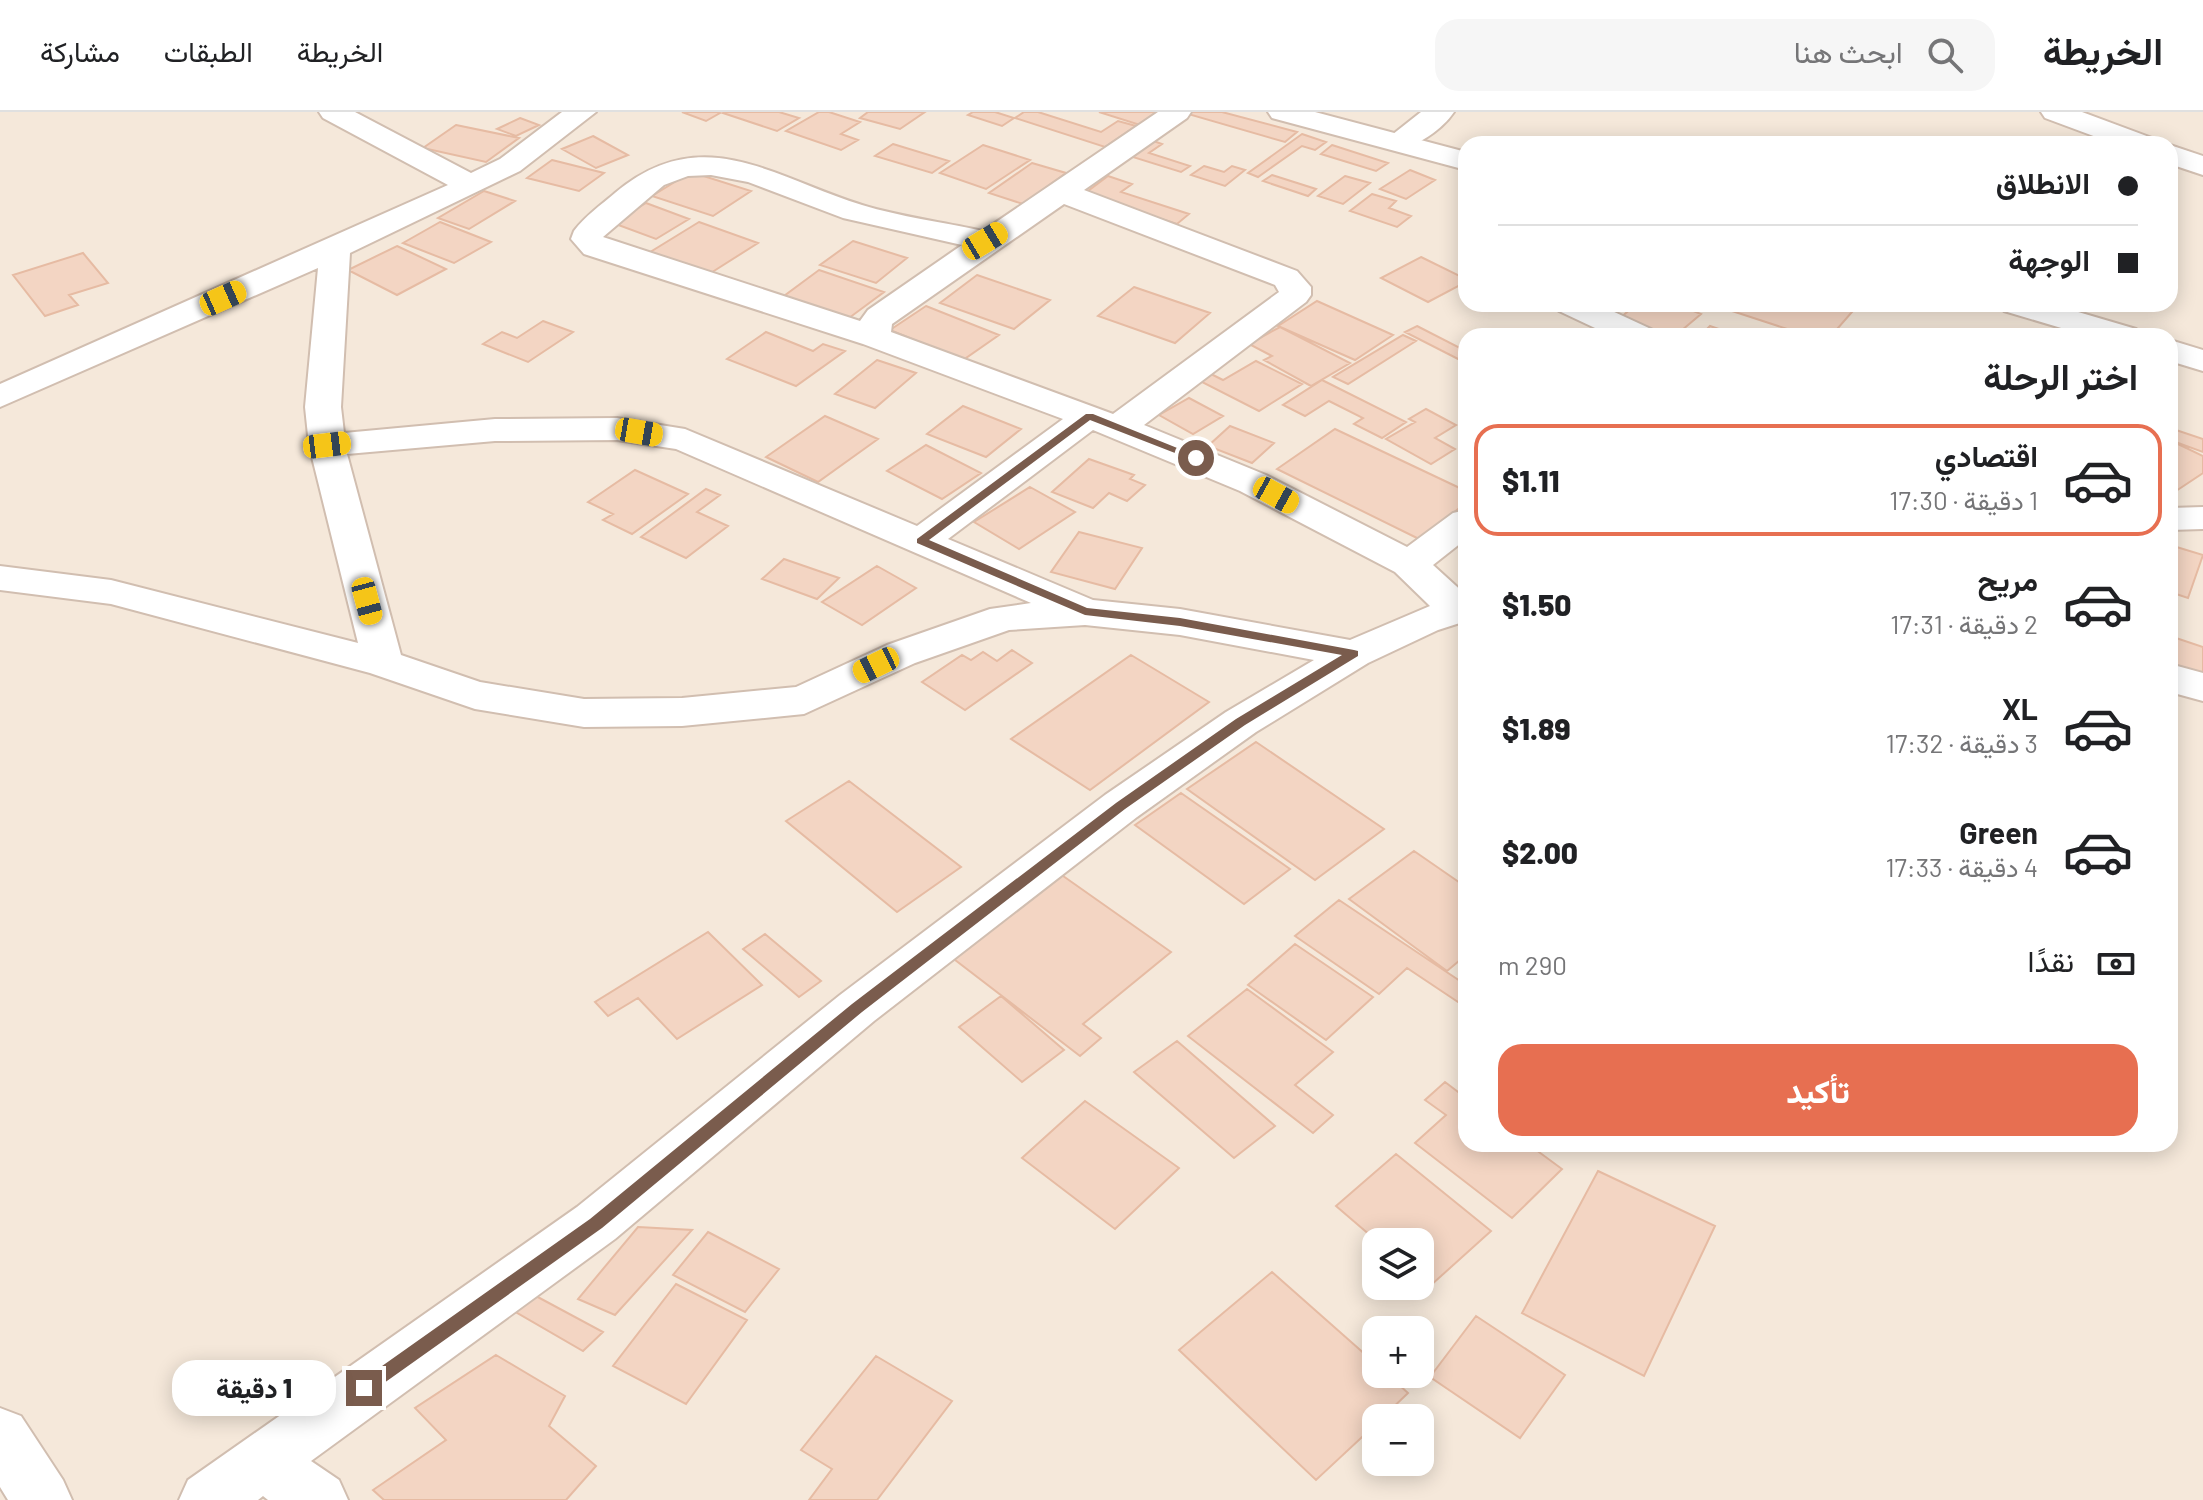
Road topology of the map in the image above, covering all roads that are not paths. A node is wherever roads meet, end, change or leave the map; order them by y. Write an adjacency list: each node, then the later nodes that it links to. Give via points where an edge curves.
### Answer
1 (333, 112): 12 (street)
2 (582, 112): 12 (street, via 510,165)
3 (1177, 112): 13 (street)
4 (1282, 112): 8 (street)
5 (1440, 112): 8 (street)
6 (2055, 112): 7 (street)
7 (2120, 136)
8 (1398, 142): 10 (street)
9 (2178, 157): 11 (street)
10 (1458, 159)
11 (2203, 166)
12 (471, 185): 15 (street)
13 (1064, 193): 14 (street); 24 (street, via 1286,278 1295,287 1295,295)
14 (985, 241): 20 (street, via 880,317); 20 (street, via 854,212 741,169 712,165 659,175 587,239 595,247)
15 (335, 249): 23 (street); 25 (street, via 323,407)
16 (1588, 312): 18 (street)
17 (2043, 312): 19 (street)
18 (1622, 328)
19 (2097, 328)
20 (875, 337): 24 (street)
21 (2178, 353): 22 (street)
22 (2203, 361)
23 (0, 397)
24 (1103, 421): 29 (street); 30 (street, via 1253,483)
25 (327, 445): 29 (street, via 495,430 630,431 685,440); 36 (street)
26 (2203, 518): 27 (street)
27 (2178, 519)
28 (1458, 527): 30 (street)
29 (921, 541): 34 (street)
30 (1409, 564): 32 (street)
31 (0, 578): 36 (street, via 111,592)
32 (1458, 606)
33 (1458, 610): 35 (street)
34 (1085, 612): 35 (street, via 1180,622); 36 (street, via 1004,618 901,654 804,700 682,712 584,713 475,695)
35 (1354, 654): 40 (street, via 1241,722 1121,806 857,1008 596,1223)
36 (383, 663)
37 (2178, 680): 38 (street)
38 (2203, 687)
39 (0, 1435): 41 (street)
40 (261, 1461): 42 (street); 43 (street)
41 (42, 1500)
42 (209, 1500)
43 (318, 1500)

